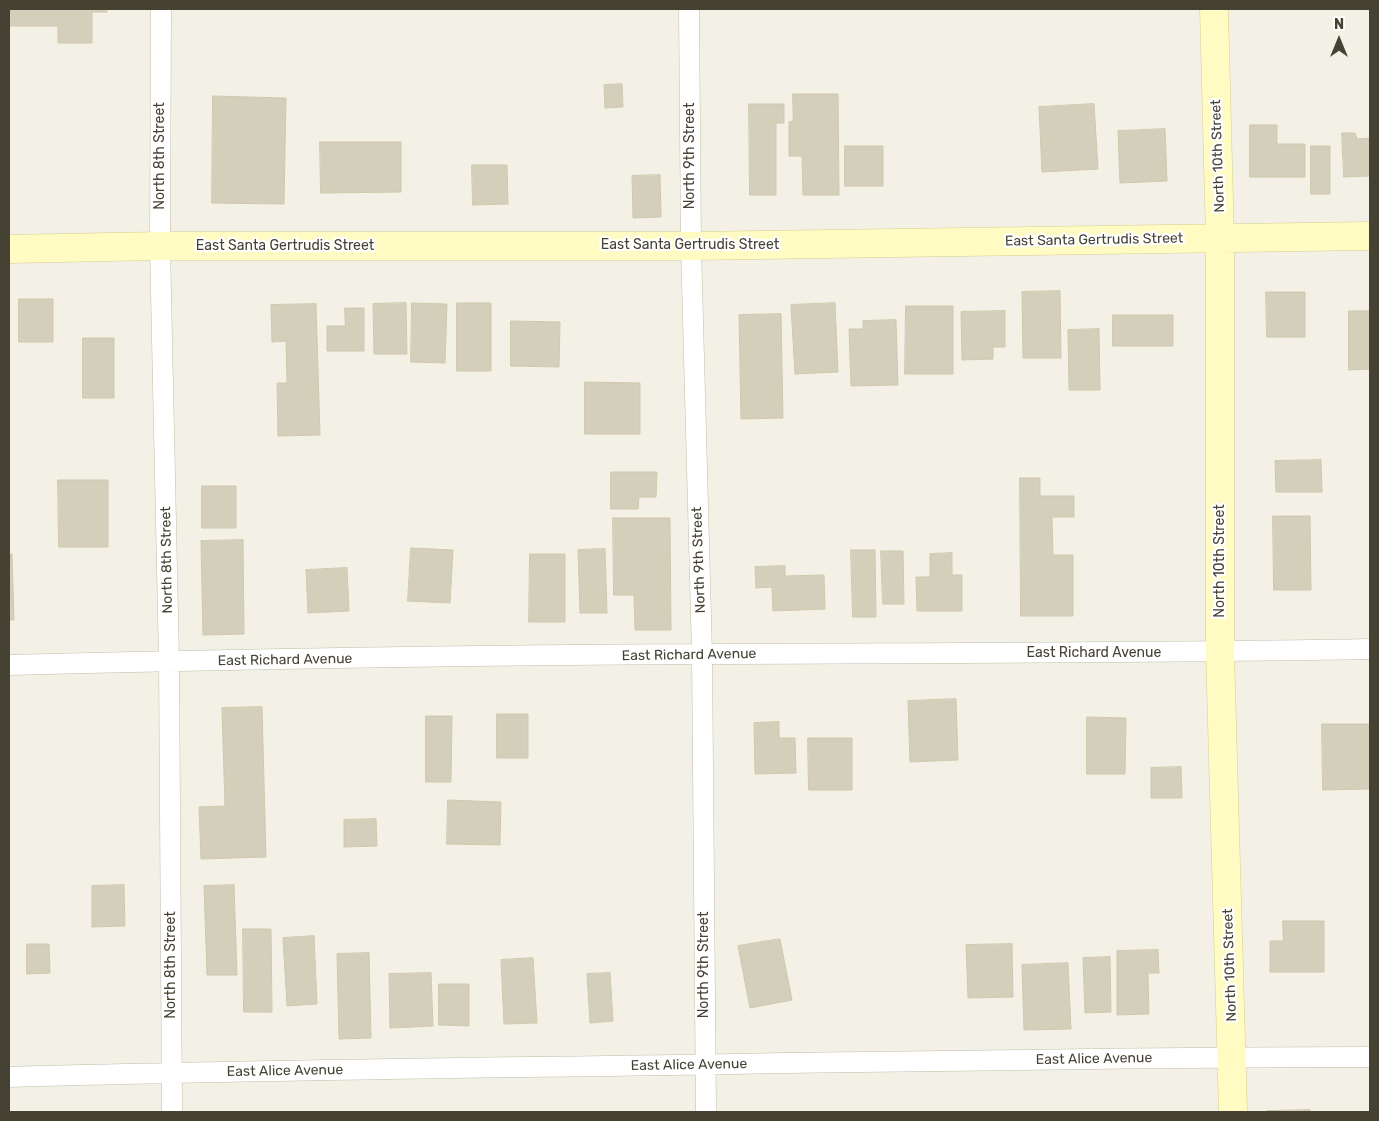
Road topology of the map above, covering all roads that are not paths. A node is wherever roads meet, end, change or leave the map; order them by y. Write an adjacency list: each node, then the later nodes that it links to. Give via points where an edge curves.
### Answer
1 (161, 9): 6 (street, North 8th Street)
2 (689, 9): 7 (street, North 9th Street)
3 (1214, 9): 5 (street, North 10th Street)
4 (1370, 236): 5 (street, East Santa Gertrudis Street)
5 (1220, 239): 7 (street, East Santa Gertrudis Street); 10 (street, North 10th Street)
6 (160, 246): 7 (street, East Santa Gertrudis Street); 8 (street, East Santa Gertrudis Street); 12 (street, North 8th Street)
7 (691, 246): 11 (street, North 9th Street)
8 (9, 249)
9 (1370, 649): 10 (street, East Richard Avenue)
10 (1220, 652): 11 (street, East Richard Avenue); 14 (street, North 10th Street)
11 (702, 654): 12 (street, East Richard Avenue); 16 (street, North 9th Street)
12 (169, 661): 13 (street, East Richard Avenue); 17 (street, North 8th Street)
13 (9, 665)
14 (1233, 1057): 15 (street, East Alice Avenue); 16 (street, East Alice Avenue); 21 (street, North 10th Street)
15 (1370, 1057)
16 (705, 1065): 17 (street, East Alice Avenue); 20 (street, North 9th Street)
17 (171, 1072): 18 (street, East Alice Avenue); 19 (street, North 8th Street)
18 (9, 1077)
19 (172, 1112)
20 (706, 1112)
21 (1233, 1112)

